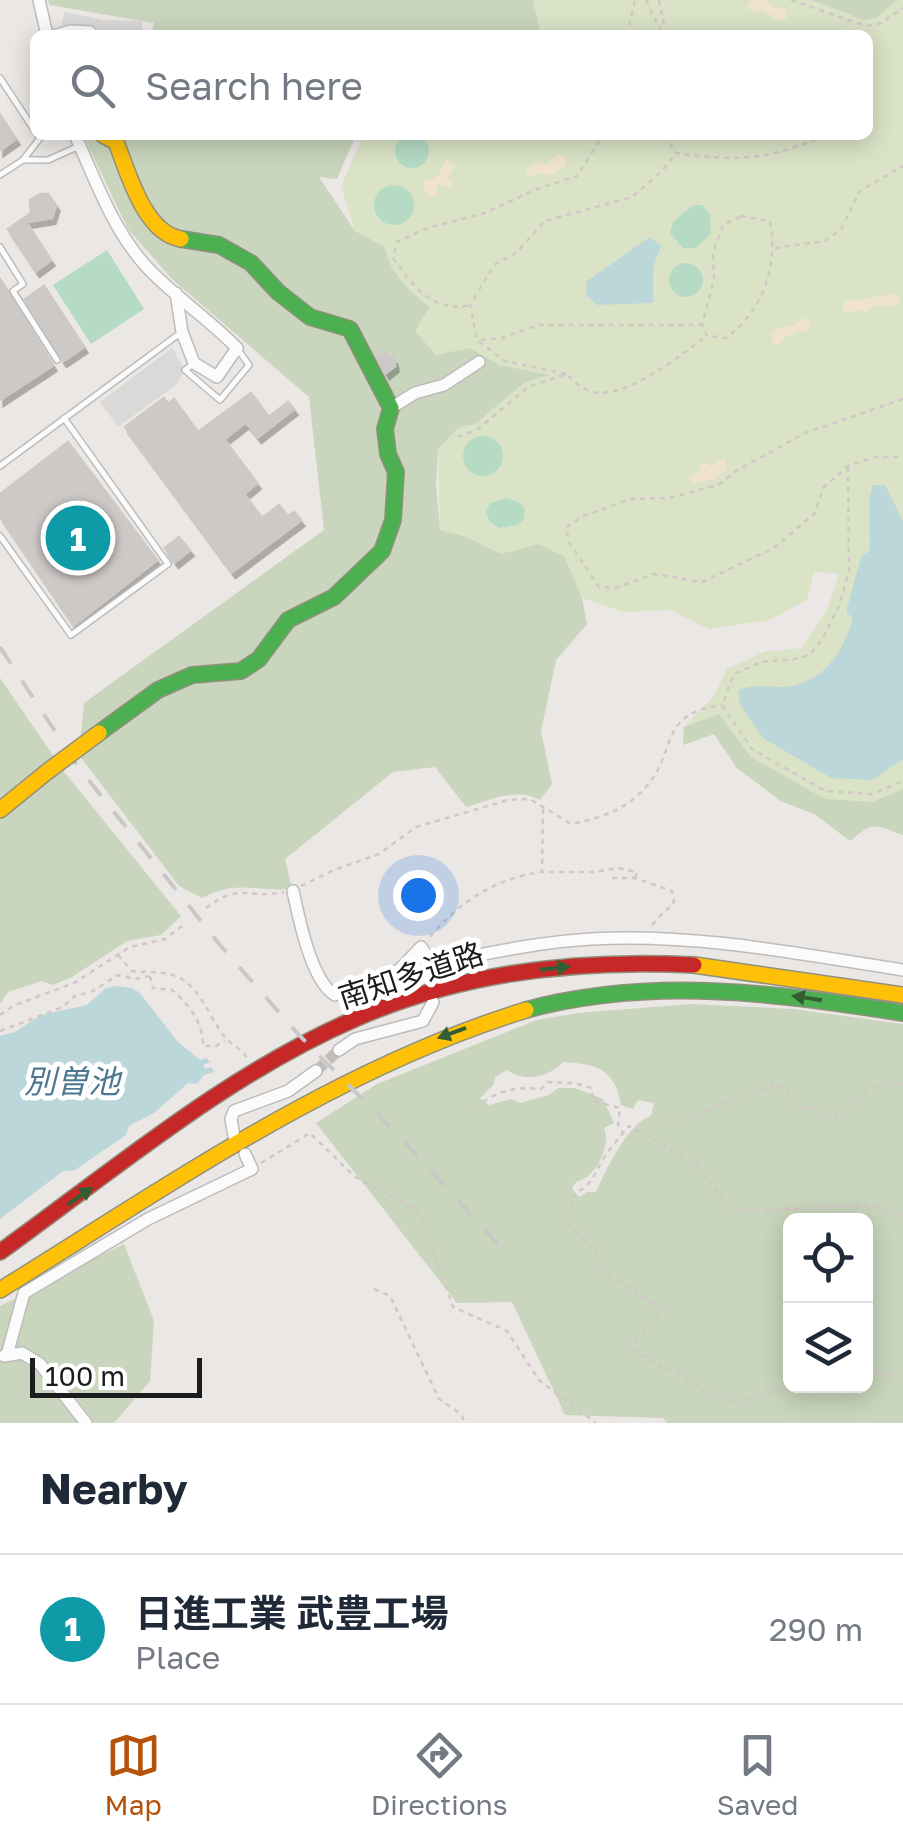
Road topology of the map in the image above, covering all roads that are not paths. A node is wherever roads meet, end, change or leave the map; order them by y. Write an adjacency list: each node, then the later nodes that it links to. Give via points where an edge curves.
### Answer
1 (39, 0): 2 (street)
2 (46, 30)
3 (0, 78): 4 (lane)
4 (30, 124)
5 (38, 140): 8 (lane)
6 (77, 140): 8 (lane, via 48,160); 11 (street, via 125,239)
7 (112, 140): 17 (main road, via 143,210 173,238 219,245 251,262 310,316 350,329)
8 (23, 160): 9 (lane)
9 (0, 175)
10 (0, 247): 14 (lane, via 23,284 13,291)
11 (176, 293): 12 (street); 13 (street)
12 (182, 332): 16 (street); 18 (lane)
13 (237, 348): 16 (street, via 217,377); 16 (lane, via 249,365 220,400 185,370)
14 (57, 360)
15 (479, 362): 17 (street)
16 (194, 363)
17 (390, 408): 21 (main road, bridge, via 385,429 396,472 394,520 382,551 334,596 288,620 258,660 241,671 192,675 158,690)
18 (64, 418): 19 (lane); 20 (lane, via 168,564 71,635)
19 (0, 466)
20 (0, 536)
21 (0, 810)
22 (293, 890): 23 (street, via 309,950 335,995 400,970 421,948 439,970 553,942 651,939)
23 (903, 970)
24 (903, 995): 31 (main road, 南知多道路, one-way to 24, via 208,1104 321,1034 449,986 553,967 629,962)
25 (433, 1002): 27 (street, via 423,1022 355,1039)
26 (903, 1013): 32 (main road, one-way to 32, via 783,995 646,990 565,1001 478,1024 318,1096)
27 (339, 1050)
28 (316, 1071): 29 (street, via 288,1091 241,1106 230,1119)
29 (234, 1136)
30 (245, 1154): 33 (street, via 252,1168 148,1219 24,1293)
31 (0, 1252)
32 (0, 1290)
33 (4, 1356): 34 (street, via 22,1353 40,1364)
34 (86, 1423)

